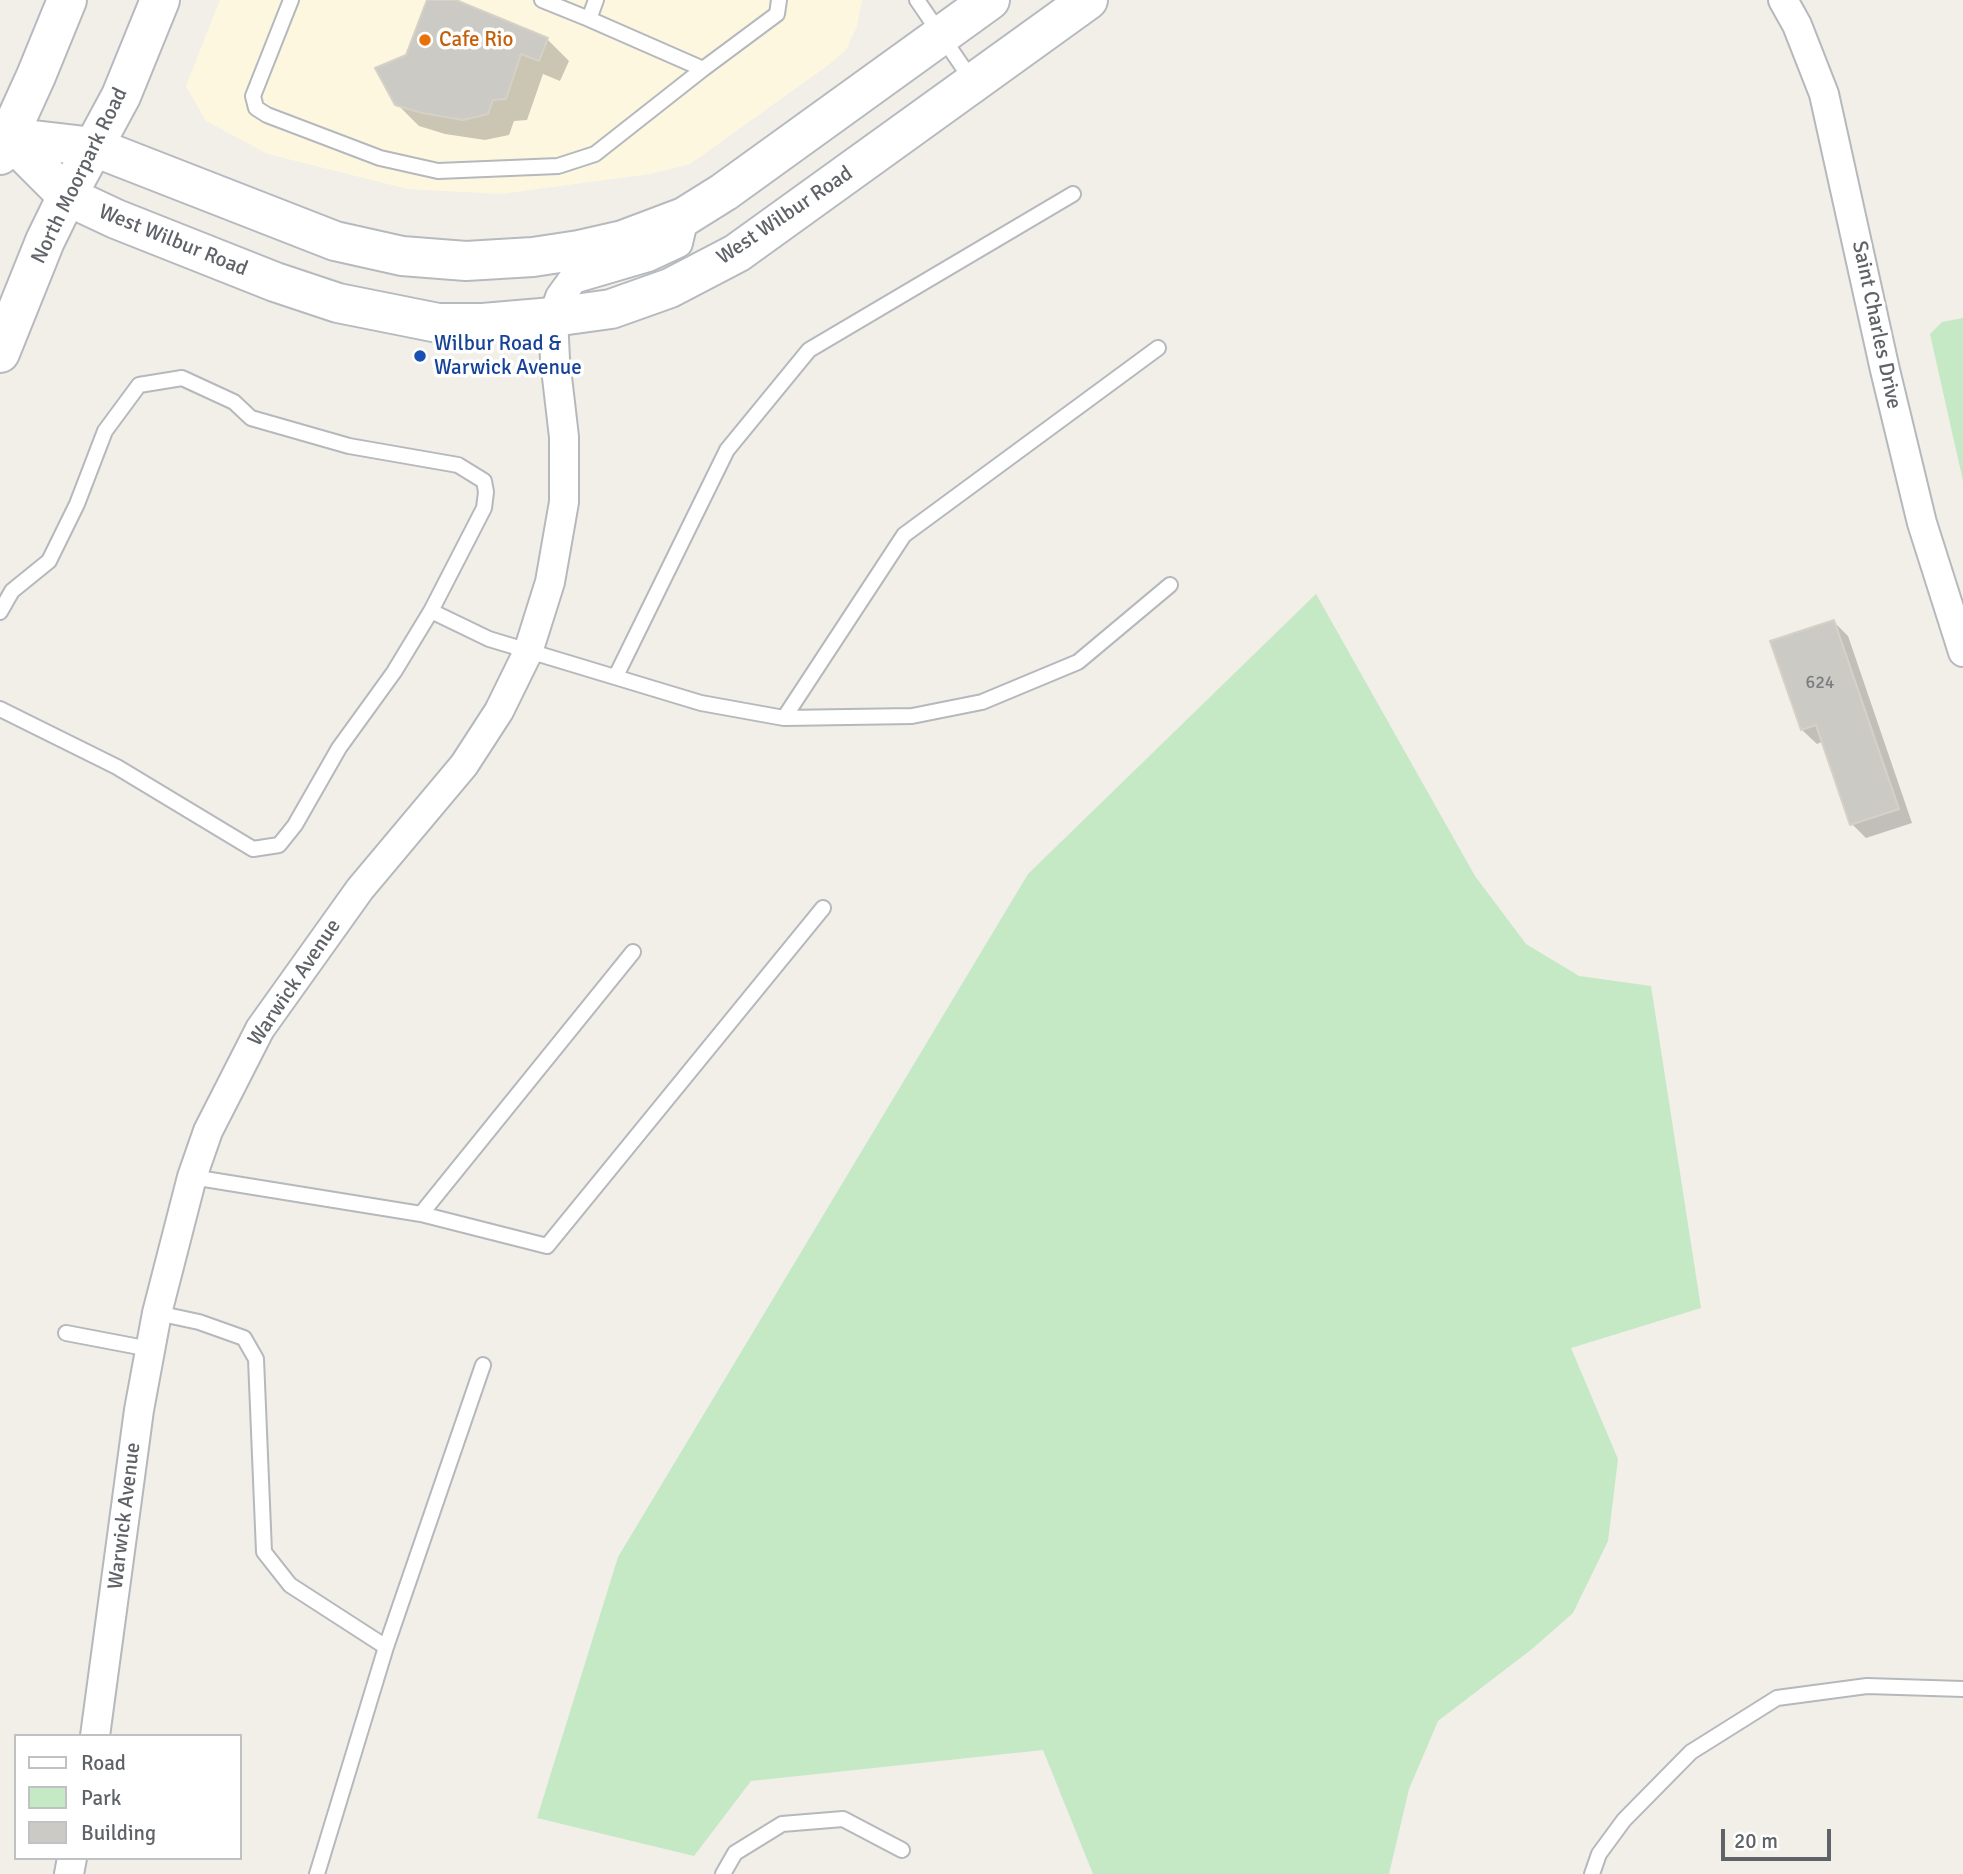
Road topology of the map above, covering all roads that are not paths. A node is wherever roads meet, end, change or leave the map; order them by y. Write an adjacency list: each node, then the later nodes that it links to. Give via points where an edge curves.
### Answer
1 (67, 0): 15 (street)
2 (160, 0): 16 (street, North Moorpark Road, via 121,96)
3 (291, 0): 13 (lane, via 253,96 256,108 380,158 438,171 558,166 595,154)
4 (542, 0): 11 (lane)
5 (596, 0): 11 (lane)
6 (779, 0): 13 (lane, via 777,14)
7 (917, 0): 12 (lane)
8 (990, 0): 12 (street)
9 (1088, 0): 14 (street, West Wilbur Road)
10 (1783, 0): 27 (street, Saint Charles Drive, via 1824,94 1922,523)
11 (589, 19): 13 (lane)
12 (941, 35): 14 (lane); 19 (street)
13 (703, 69)
14 (974, 83): 20 (street, West Wilbur Road, via 737,253 658,293 611,309)
15 (3, 142): 16 (street); 18 (street, West Wilbur Road)
16 (94, 147): 18 (street, North Moorpark Road); 19 (street, via 335,241 402,256 466,261 533,257 623,240)
17 (1073, 194): 28 (lane, via 809,349 727,450)
18 (67, 197): 20 (street, West Wilbur Road, via 338,303 438,323); 22 (street, North Moorpark Road)
19 (684, 217): 20 (street, via 678,243 648,257 573,279)
20 (553, 317): 26 (street, Warwick Avenue, via 564,438 564,502 550,582)
21 (1158, 348): 30 (lane, via 904,536)
22 (0, 353)
23 (1170, 585): 30 (lane, via 1078,662 982,702 912,716)
24 (431, 611): 25 (lane, via 484,508 484,481 458,465 349,446 251,418 234,402 182,378 139,385 105,431 49,561 12,591); 26 (lane); 29 (lane, via 279,845 253,849 117,767)
25 (0, 612)
26 (528, 652): 28 (lane); 33 (street, Warwick Avenue, via 499,711 464,765 360,889 260,1029 208,1131)
27 (1963, 652)
28 (616, 676): 30 (lane, via 701,704)
29 (0, 709)
30 (784, 718)
31 (823, 908): 34 (lane, via 547,1246)
32 (633, 952): 34 (lane)
33 (192, 1177): 34 (lane); 35 (street, Warwick Avenue)
34 (421, 1214)
35 (157, 1313): 37 (street, Warwick Avenue); 39 (lane, via 244,1338 256,1359 264,1552 290,1586)
36 (66, 1333): 37 (lane)
37 (150, 1349): 41 (street, Warwick Avenue)
38 (483, 1365): 39 (lane)
39 (386, 1647): 43 (lane)
40 (1963, 1689): 45 (lane, via 1867,1686 1777,1698 1691,1752 1624,1819 1599,1854)
41 (95, 1734)
42 (902, 1850): 44 (lane, via 843,1819 782,1825 735,1853)
43 (317, 1874)
44 (723, 1874)
45 (1592, 1874)

